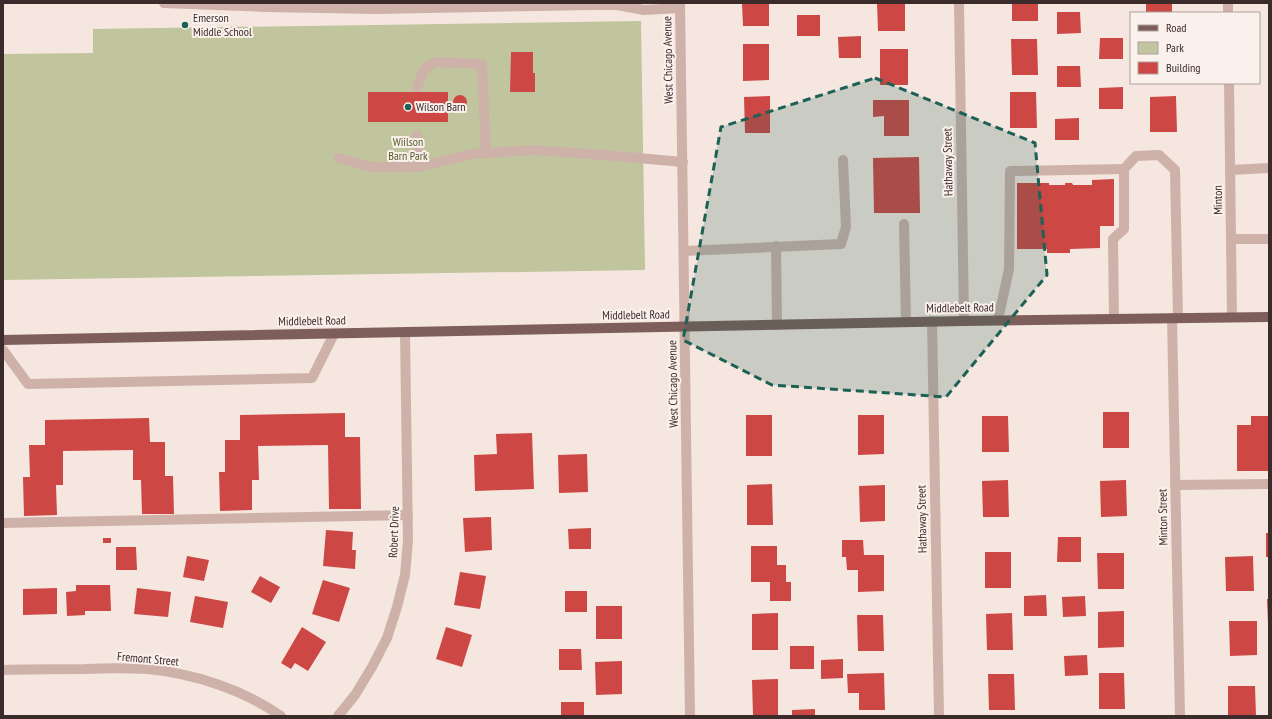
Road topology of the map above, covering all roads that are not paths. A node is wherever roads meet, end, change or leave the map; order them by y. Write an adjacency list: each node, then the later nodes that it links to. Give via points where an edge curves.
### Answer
1 (164, 3): 5 (street)
2 (959, 3): 29 (street, Hathaway Street)
3 (593, 4): 4 (street); 5 (street, via 376,9)
4 (617, 4): 6 (street, via 644,10)
5 (263, 5)
6 (680, 6): 13 (street, West Chicago Avenue)
7 (1229, 84): 17 (street, Minton)
8 (417, 87): 10 (street, via 425,68 436,62 482,64)
9 (417, 135): 14 (street)
10 (486, 153): 13 (street, via 536,150); 14 (street)
11 (339, 158): 14 (street, via 371,167)
12 (843, 160): 21 (street, via 846,228 841,244)
13 (683, 162): 22 (street, West Chicago Avenue)
14 (418, 167)
15 (1269, 168): 17 (street)
16 (1124, 170): 25 (street, Minton Street, via 1136,156 1159,155 1175,170); 26 (street, via 1124,229 1113,239); 27 (street, via 1010,171 1009,268)
17 (1230, 170): 19 (street, Minton)
18 (904, 224): 30 (street)
19 (1231, 239): 20 (street); 23 (street, Minton)
20 (1269, 239)
21 (776, 246): 22 (street); 31 (street)
22 (684, 251): 32 (street, West Chicago Avenue)
23 (1232, 317): 24 (main road, Middlebelt Road); 25 (main road, Middlebelt Road)
24 (1269, 317)
25 (1175, 318): 26 (main road, Middlebelt Road); 38 (street, Minton Street)
26 (1114, 319): 27 (main road, Middlebelt Road)
27 (998, 320): 29 (main road, Middlebelt Road)
28 (932, 321): 29 (main road, Middlebelt Road); 30 (main road, Middlebelt Road); 45 (street, Hathaway Street)
29 (964, 321)
30 (906, 322): 31 (main road, Middlebelt Road)
31 (777, 325): 32 (main road, Middlebelt Road)
32 (685, 327): 33 (main road, Middlebelt Road); 44 (street, West Chicago Avenue)
33 (405, 332): 34 (main road, Middlebelt Road); 39 (street, Robert Drive)
34 (334, 334): 35 (main road, Middlebelt Road); 36 (street, via 312,378 28,384)
35 (3, 340)
36 (3, 350)
37 (1269, 484): 38 (street)
38 (1175, 485): 46 (street, Minton Street)
39 (408, 515): 40 (street); 43 (street, Robert Drive, via 405,575 387,638 355,695)
40 (3, 524)
41 (3, 670): 42 (street, Fremont Street, via 148,669 188,676 235,691)
42 (281, 716)
43 (338, 716)
44 (690, 716)
45 (940, 716)
46 (1180, 716)

